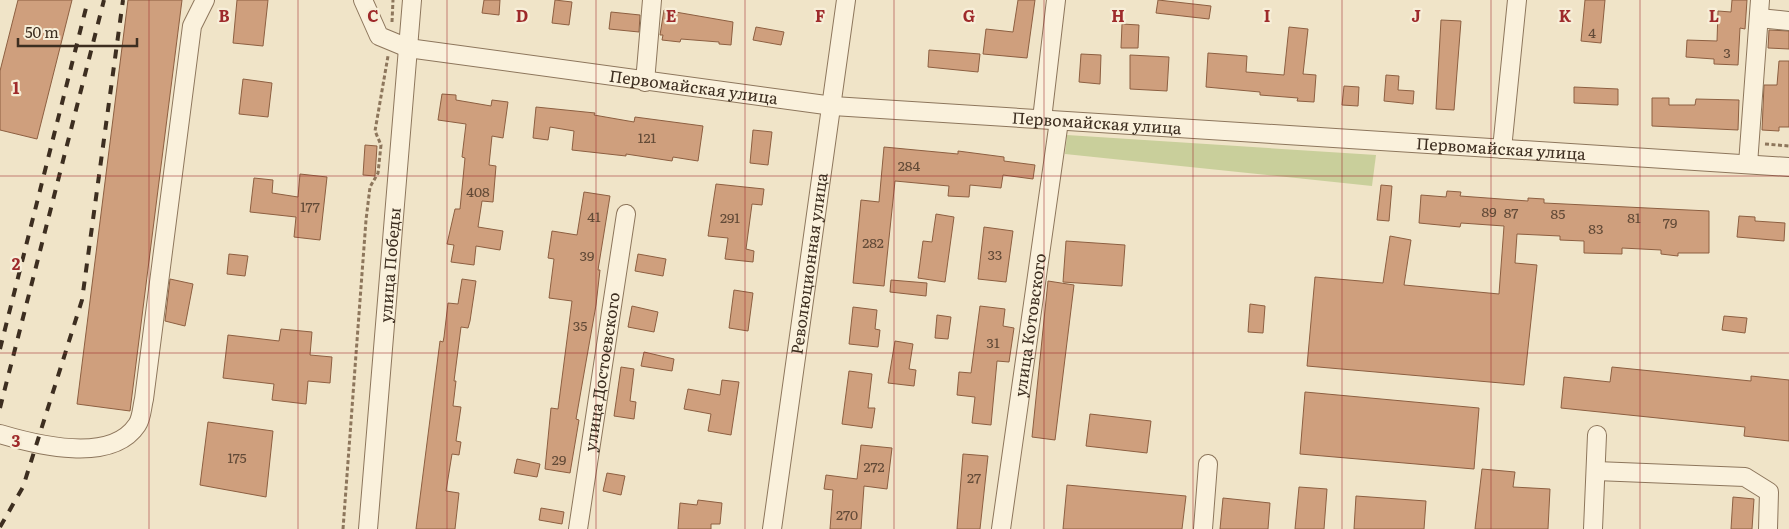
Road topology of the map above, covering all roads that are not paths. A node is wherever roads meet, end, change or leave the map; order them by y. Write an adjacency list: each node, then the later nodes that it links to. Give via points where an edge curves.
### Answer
1 (205, 0): 19 (street, via 192,26 144,399 138,424 118,442 84,449 35,445)
2 (363, 0): 11 (street, Первомайская улица, via 379,36)
3 (412, 0): 11 (street, улица Победы)
4 (652, 0): 12 (street)
5 (846, 0): 13 (street, Революционная улица)
6 (1056, 0): 14 (street, улица Котовского)
7 (1517, 0): 15 (street)
8 (1760, 0): 9 (street)
9 (1759, 18): 10 (street); 16 (street)
10 (1789, 21)
11 (408, 48): 12 (street, Первомайская улица); 23 (street, улица Победы)
12 (644, 82): 13 (street, Первомайская улица)
13 (833, 106): 14 (street, Первомайская улица); 25 (street, Революционная улица)
14 (1050, 120): 15 (street, Первомайская улица); 26 (street, улица Котовского)
15 (1502, 149): 16 (street, Первомайская улица)
16 (1748, 164): 17 (street, Первомайская улица)
17 (1789, 167)
18 (626, 214): 24 (street, улица Достоевского)
19 (0, 434)
20 (1597, 434): 22 (street)
21 (1208, 464): 27 (street)
22 (1596, 471): 28 (street); 29 (street, via 1745,477 1769,492)
23 (368, 529)
24 (578, 529)
25 (772, 529)
26 (1001, 529)
27 (1202, 529)
28 (1593, 529)
29 (1768, 529)

